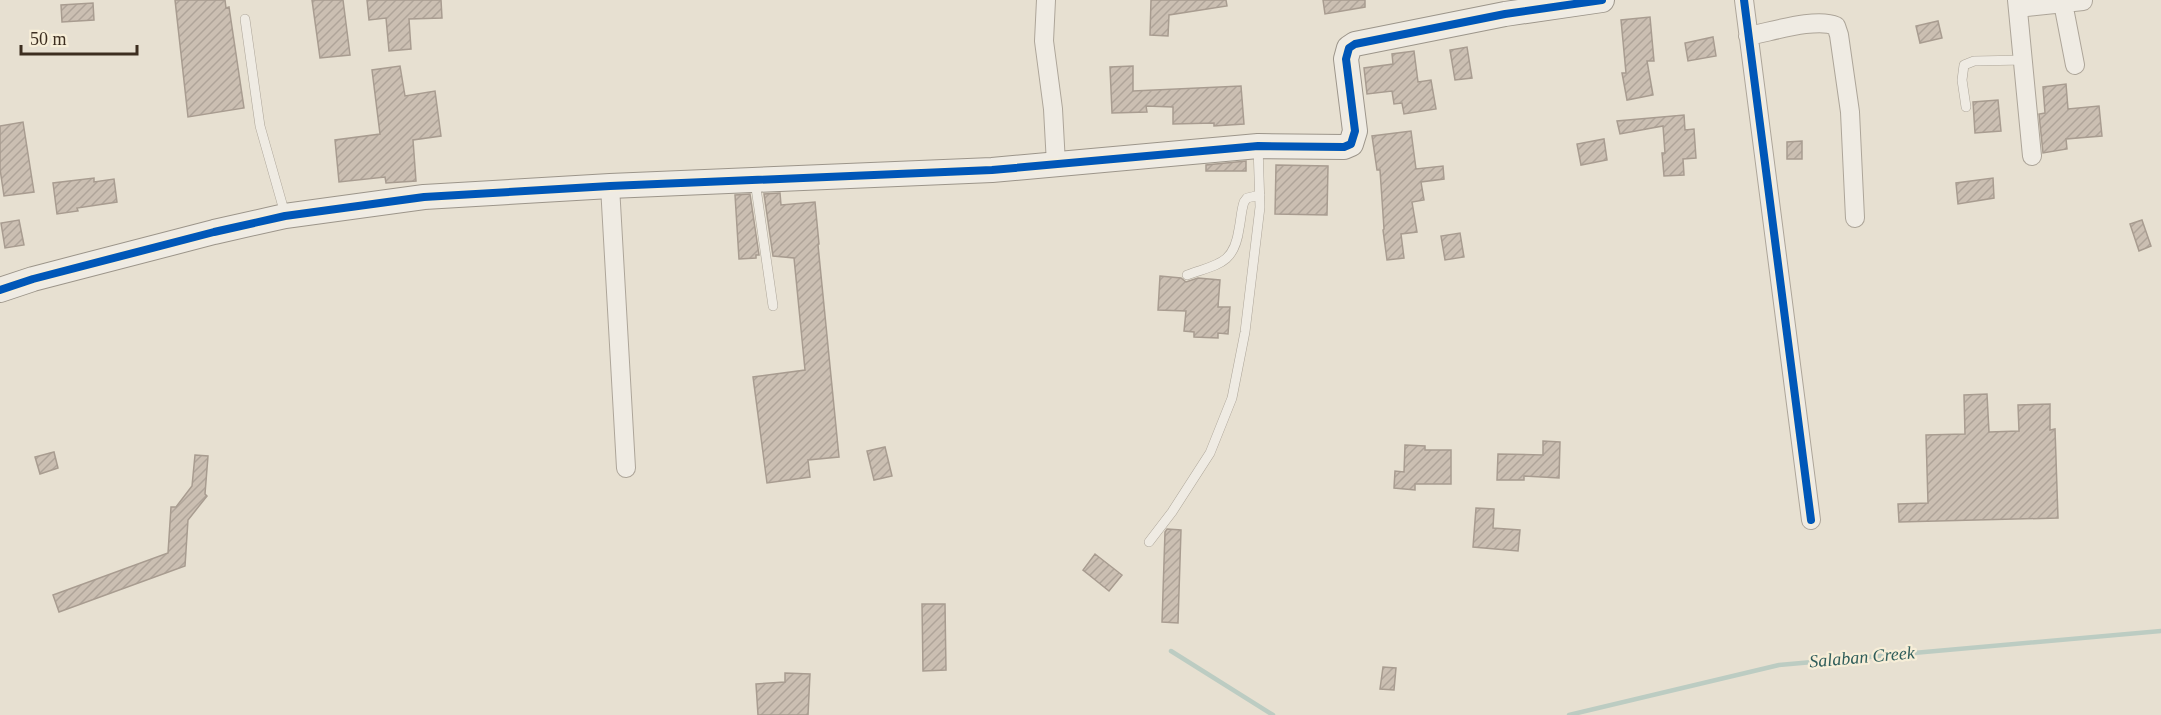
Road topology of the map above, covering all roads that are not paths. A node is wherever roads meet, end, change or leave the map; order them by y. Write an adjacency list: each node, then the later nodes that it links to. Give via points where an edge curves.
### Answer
1 (1046, 0): 14 (street, via 1044,41)
2 (1599, 0): 12 (street, via 1504,10 1355,44 1348,48 1346,58 1355,131 1351,144)
3 (1744, 0): 8 (street)
4 (2083, 1): 5 (street)
5 (2063, 3): 6 (street); 10 (street)
6 (2017, 4): 9 (street)
7 (245, 19): 18 (lane, via 260,126)
8 (1748, 36): 19 (street, via 1807,24 1836,26 1850,112); 24 (street)
9 (2024, 60): 11 (lane, via 1974,61 1964,65); 13 (street)
10 (2075, 65)
11 (1966, 107)
12 (1258, 146): 14 (street); 17 (lane)
13 (2032, 156)
14 (1056, 164): 15 (street)
15 (755, 179): 16 (street); 22 (lane)
16 (610, 186): 18 (street, via 424,197); 23 (street)
17 (1260, 195): 20 (lane, via 1244,201 1233,252 1222,262); 25 (lane, via 1245,332 1232,398 1210,453)
18 (285, 216): 21 (street)
19 (1856, 218)
20 (1188, 275)
21 (0, 290)
22 (773, 306)
23 (626, 468)
24 (1811, 520)
25 (1149, 542)

